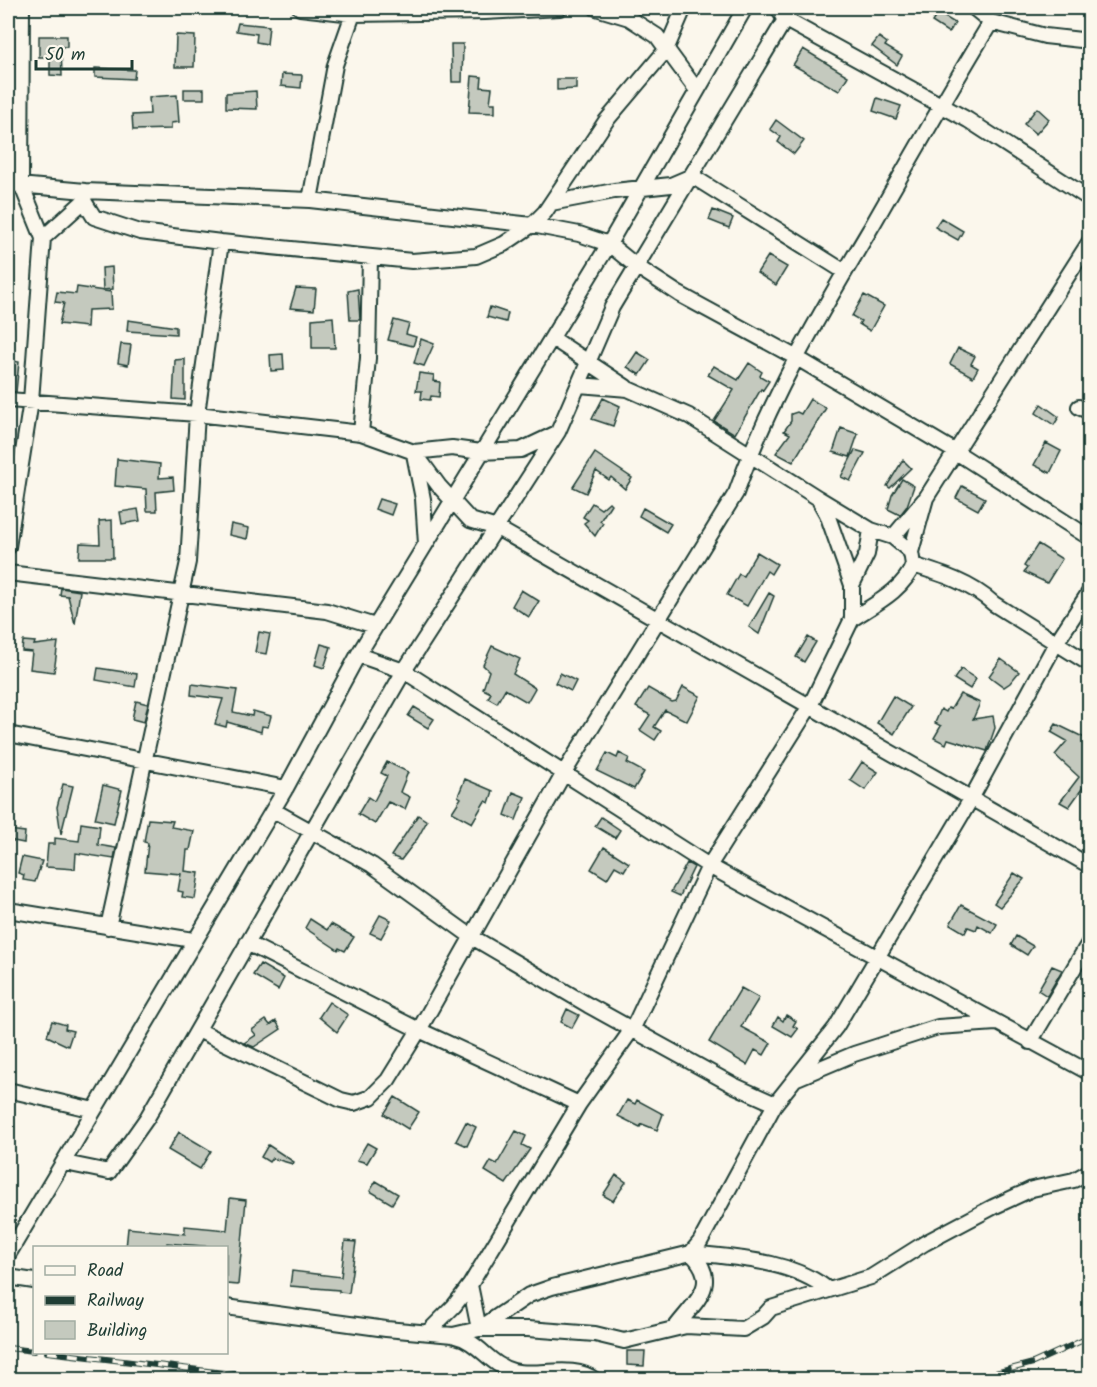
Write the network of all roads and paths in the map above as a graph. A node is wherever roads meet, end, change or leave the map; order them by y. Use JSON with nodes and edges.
{"nodes":[{"id":1,"x":22,"y":8,"type":"edge"},
{"id":2,"x":300,"y":8,"type":"edge"},
{"id":3,"x":560,"y":8,"type":"edge"},
{"id":4,"x":596,"y":8,"type":"edge"},
{"id":5,"x":684,"y":8,"type":"edge"},
{"id":6,"x":745,"y":8,"type":"edge"},
{"id":7,"x":974,"y":8,"type":"edge"},
{"id":8,"x":355,"y":11,"type":"edge"},
{"id":9,"x":785,"y":11,"type":"edge"},
{"id":10,"x":992,"y":22,"type":"junction"},
{"id":11,"x":1089,"y":40,"type":"edge"},
{"id":12,"x":666,"y":50,"type":"junction"},
{"id":13,"x":696,"y":89,"type":"junction"},
{"id":14,"x":940,"y":104,"type":"junction"},
{"id":15,"x":692,"y":176,"type":"junction"},
{"id":16,"x":14,"y":184,"type":"edge"},
{"id":17,"x":641,"y":188,"type":"junction"},
{"id":18,"x":85,"y":196,"type":"junction"},
{"id":19,"x":1089,"y":199,"type":"edge"},
{"id":20,"x":310,"y":200,"type":"junction"},
{"id":21,"x":551,"y":203,"type":"junction"},
{"id":22,"x":532,"y":225,"type":"junction"},
{"id":23,"x":43,"y":238,"type":"junction"},
{"id":24,"x":1089,"y":241,"type":"edge"},
{"id":25,"x":220,"y":242,"type":"junction"},
{"id":26,"x":609,"y":244,"type":"junction"},
{"id":27,"x":370,"y":257,"type":"junction"},
{"id":28,"x":636,"y":267,"type":"junction"},
{"id":29,"x":845,"y":272,"type":"junction"},
{"id":30,"x":552,"y":338,"type":"junction"},
{"id":31,"x":797,"y":357,"type":"junction"},
{"id":32,"x":589,"y":361,"type":"junction"},
{"id":33,"x":579,"y":385,"type":"junction"},
{"id":34,"x":628,"y":388,"type":"junction"},
{"id":35,"x":8,"y":400,"type":"edge"},
{"id":36,"x":30,"y":401,"type":"junction"},
{"id":37,"x":197,"y":414,"type":"junction"},
{"id":38,"x":558,"y":432,"type":"junction"},
{"id":39,"x":361,"y":433,"type":"junction"},
{"id":40,"x":414,"y":452,"type":"junction"},
{"id":41,"x":482,"y":452,"type":"junction"},
{"id":42,"x":956,"y":452,"type":"junction"},
{"id":43,"x":750,"y":453,"type":"junction"},
{"id":44,"x":818,"y":498,"type":"junction"},
{"id":45,"x":926,"y":498,"type":"junction"},
{"id":46,"x":453,"y":499,"type":"junction"},
{"id":47,"x":497,"y":528,"type":"junction"},
{"id":48,"x":871,"y":530,"type":"junction"},
{"id":49,"x":893,"y":537,"type":"junction"},
{"id":50,"x":1089,"y":538,"type":"edge"},
{"id":51,"x":426,"y":544,"type":"junction"},
{"id":52,"x":8,"y":547,"type":"edge"},
{"id":53,"x":912,"y":559,"type":"junction"},
{"id":54,"x":8,"y":573,"type":"edge"},
{"id":55,"x":852,"y":585,"type":"junction"},
{"id":56,"x":1089,"y":591,"type":"edge"},
{"id":57,"x":182,"y":593,"type":"junction"},
{"id":58,"x":852,"y":618,"type":"junction"},
{"id":59,"x":656,"y":620,"type":"junction"},
{"id":60,"x":375,"y":626,"type":"junction"},
{"id":61,"x":1056,"y":643,"type":"junction"},
{"id":62,"x":358,"y":654,"type":"junction"},
{"id":63,"x":1089,"y":664,"type":"edge"},
{"id":64,"x":404,"y":671,"type":"junction"},
{"id":65,"x":810,"y":706,"type":"junction"},
{"id":66,"x":8,"y":734,"type":"edge"},
{"id":67,"x":144,"y":759,"type":"junction"},
{"id":68,"x":564,"y":773,"type":"junction"},
{"id":69,"x":286,"y":788,"type":"junction"},
{"id":70,"x":971,"y":799,"type":"junction"},
{"id":71,"x":273,"y":810,"type":"junction"},
{"id":72,"x":310,"y":832,"type":"junction"},
{"id":73,"x":709,"y":866,"type":"junction"},
{"id":74,"x":1089,"y":866,"type":"edge"},
{"id":75,"x":8,"y":910,"type":"edge"},
{"id":76,"x":108,"y":927,"type":"junction"},
{"id":77,"x":472,"y":936,"type":"junction"},
{"id":78,"x":193,"y":940,"type":"junction"},
{"id":79,"x":1089,"y":941,"type":"edge"},
{"id":80,"x":247,"y":943,"type":"junction"},
{"id":81,"x":877,"y":959,"type":"junction"},
{"id":82,"x":997,"y":1023,"type":"junction"},
{"id":83,"x":633,"y":1028,"type":"junction"},
{"id":84,"x":198,"y":1030,"type":"junction"},
{"id":85,"x":419,"y":1030,"type":"junction"},
{"id":86,"x":1030,"y":1042,"type":"junction"},
{"id":87,"x":1089,"y":1074,"type":"edge"},
{"id":88,"x":797,"y":1078,"type":"junction"},
{"id":89,"x":8,"y":1090,"type":"edge"},
{"id":90,"x":579,"y":1104,"type":"junction"},
{"id":91,"x":775,"y":1104,"type":"junction"},
{"id":92,"x":94,"y":1110,"type":"junction"},
{"id":93,"x":65,"y":1163,"type":"junction"},
{"id":94,"x":1089,"y":1172,"type":"edge"},
{"id":95,"x":12,"y":1235,"type":"edge"},
{"id":96,"x":691,"y":1253,"type":"junction"},
{"id":97,"x":8,"y":1255,"type":"edge"},
{"id":98,"x":8,"y":1277,"type":"edge"},
{"id":99,"x":33,"y":1281,"type":"edge"},
{"id":100,"x":470,"y":1285,"type":"junction"},
{"id":101,"x":829,"y":1290,"type":"junction"},
{"id":102,"x":228,"y":1307,"type":"edge"},
{"id":103,"x":675,"y":1328,"type":"junction"},
{"id":104,"x":479,"y":1329,"type":"junction"},
{"id":105,"x":428,"y":1332,"type":"junction"},
{"id":106,"x":453,"y":1335,"type":"junction"},
{"id":107,"x":595,"y":1380,"type":"edge"}],
"edges":[{"from":1,"to":16,"type":"street"},
{"from":2,"to":8,"type":"street"},
{"from":3,"to":8,"type":"street"},
{"from":4,"to":12,"type":"street"},
{"from":5,"to":12,"type":"street"},
{"from":6,"to":13,"type":"street"},
{"from":7,"to":10,"type":"street"},
{"from":8,"to":20,"type":"street"},
{"from":9,"to":14,"type":"street"},
{"from":9,"to":15,"type":"street"},
{"from":10,"to":11,"type":"street"},
{"from":10,"to":14,"type":"street"},
{"from":12,"to":13,"type":"street"},
{"from":12,"to":21,"type":"street"},
{"from":13,"to":17,"type":"street"},
{"from":14,"to":19,"type":"street"},
{"from":14,"to":29,"type":"street"},
{"from":15,"to":17,"type":"street"},
{"from":15,"to":28,"type":"street"},
{"from":15,"to":29,"type":"street"},
{"from":16,"to":18,"type":"street"},
{"from":16,"to":23,"type":"street"},
{"from":17,"to":21,"type":"street"},
{"from":17,"to":26,"type":"street"},
{"from":18,"to":20,"type":"street"},
{"from":18,"to":23,"type":"street"},
{"from":18,"to":25,"type":"street"},
{"from":20,"to":22,"type":"street"},
{"from":21,"to":22,"type":"street"},
{"from":22,"to":26,"type":"street"},
{"from":22,"to":27,"type":"street"},
{"from":23,"to":36,"type":"street"},
{"from":24,"to":42,"type":"street"},
{"from":25,"to":27,"type":"street"},
{"from":25,"to":37,"type":"street"},
{"from":26,"to":28,"type":"street"},
{"from":26,"to":30,"type":"street"},
{"from":27,"to":39,"type":"street"},
{"from":28,"to":31,"type":"street"},
{"from":28,"to":32,"type":"street"},
{"from":29,"to":31,"type":"street"},
{"from":30,"to":32,"type":"street"},
{"from":30,"to":41,"type":"street"},
{"from":31,"to":42,"type":"street"},
{"from":31,"to":43,"type":"street"},
{"from":32,"to":33,"type":"street"},
{"from":32,"to":34,"type":"street"},
{"from":33,"to":34,"type":"street"},
{"from":33,"to":38,"type":"street"},
{"from":34,"to":43,"type":"street"},
{"from":35,"to":36,"type":"street"},
{"from":36,"to":37,"type":"street"},
{"from":36,"to":52,"type":"street"},
{"from":37,"to":39,"type":"street"},
{"from":37,"to":57,"type":"street"},
{"from":38,"to":41,"type":"street"},
{"from":38,"to":47,"type":"street"},
{"from":39,"to":40,"type":"street"},
{"from":40,"to":41,"type":"street"},
{"from":40,"to":46,"type":"street"},
{"from":40,"to":51,"type":"street"},
{"from":41,"to":46,"type":"street"},
{"from":42,"to":45,"type":"street"},
{"from":42,"to":50,"type":"street"},
{"from":43,"to":44,"type":"street"},
{"from":43,"to":59,"type":"street"},
{"from":44,"to":48,"type":"street"},
{"from":44,"to":55,"type":"street"},
{"from":45,"to":49,"type":"street"},
{"from":45,"to":53,"type":"street"},
{"from":46,"to":47,"type":"street"},
{"from":46,"to":51,"type":"street"},
{"from":47,"to":59,"type":"street"},
{"from":47,"to":64,"type":"street"},
{"from":48,"to":49,"type":"street"},
{"from":48,"to":55,"type":"street"},
{"from":49,"to":53,"type":"street"},
{"from":51,"to":60,"type":"street"},
{"from":53,"to":58,"type":"street"},
{"from":53,"to":61,"type":"street"},
{"from":54,"to":57,"type":"street"},
{"from":55,"to":58,"type":"street"},
{"from":56,"to":61,"type":"street"},
{"from":57,"to":60,"type":"street"},
{"from":57,"to":67,"type":"street"},
{"from":58,"to":65,"type":"street"},
{"from":59,"to":65,"type":"street"},
{"from":59,"to":68,"type":"street"},
{"from":60,"to":62,"type":"street"},
{"from":61,"to":63,"type":"street"},
{"from":61,"to":70,"type":"street"},
{"from":62,"to":64,"type":"street"},
{"from":62,"to":69,"type":"street"},
{"from":64,"to":68,"type":"street"},
{"from":64,"to":72,"type":"street"},
{"from":65,"to":70,"type":"street"},
{"from":65,"to":73,"type":"street"},
{"from":66,"to":67,"type":"street"},
{"from":67,"to":69,"type":"street"},
{"from":67,"to":76,"type":"street"},
{"from":68,"to":73,"type":"street"},
{"from":68,"to":77,"type":"street"},
{"from":69,"to":71,"type":"street"},
{"from":70,"to":74,"type":"street"},
{"from":70,"to":81,"type":"street"},
{"from":71,"to":72,"type":"street"},
{"from":71,"to":78,"type":"street"},
{"from":72,"to":77,"type":"street"},
{"from":72,"to":80,"type":"street"},
{"from":73,"to":81,"type":"street"},
{"from":73,"to":83,"type":"street"},
{"from":75,"to":76,"type":"street"},
{"from":76,"to":78,"type":"street"},
{"from":77,"to":83,"type":"street"},
{"from":77,"to":85,"type":"street"},
{"from":78,"to":92,"type":"street"},
{"from":79,"to":86,"type":"street"},
{"from":80,"to":84,"type":"street"},
{"from":80,"to":85,"type":"street"},
{"from":81,"to":82,"type":"street"},
{"from":81,"to":88,"type":"street"},
{"from":82,"to":86,"type":"street"},
{"from":82,"to":88,"type":"street"},
{"from":83,"to":90,"type":"street"},
{"from":83,"to":91,"type":"street"},
{"from":84,"to":85,"type":"street"},
{"from":84,"to":93,"type":"street"},
{"from":85,"to":90,"type":"street"},
{"from":86,"to":87,"type":"street"},
{"from":88,"to":91,"type":"street"},
{"from":89,"to":92,"type":"street"},
{"from":90,"to":100,"type":"street"},
{"from":91,"to":96,"type":"street"},
{"from":92,"to":93,"type":"street"},
{"from":93,"to":95,"type":"street"},
{"from":94,"to":101,"type":"street"},
{"from":95,"to":97,"type":"street"},
{"from":96,"to":101,"type":"street"},
{"from":96,"to":103,"type":"street"},
{"from":96,"to":104,"type":"street"},
{"from":98,"to":99,"type":"street"},
{"from":100,"to":104,"type":"street"},
{"from":100,"to":105,"type":"street"},
{"from":101,"to":103,"type":"street"},
{"from":102,"to":105,"type":"street"},
{"from":103,"to":104,"type":"street"},
{"from":104,"to":106,"type":"street"},
{"from":105,"to":106,"type":"street"},
{"from":106,"to":107,"type":"street"}]}
